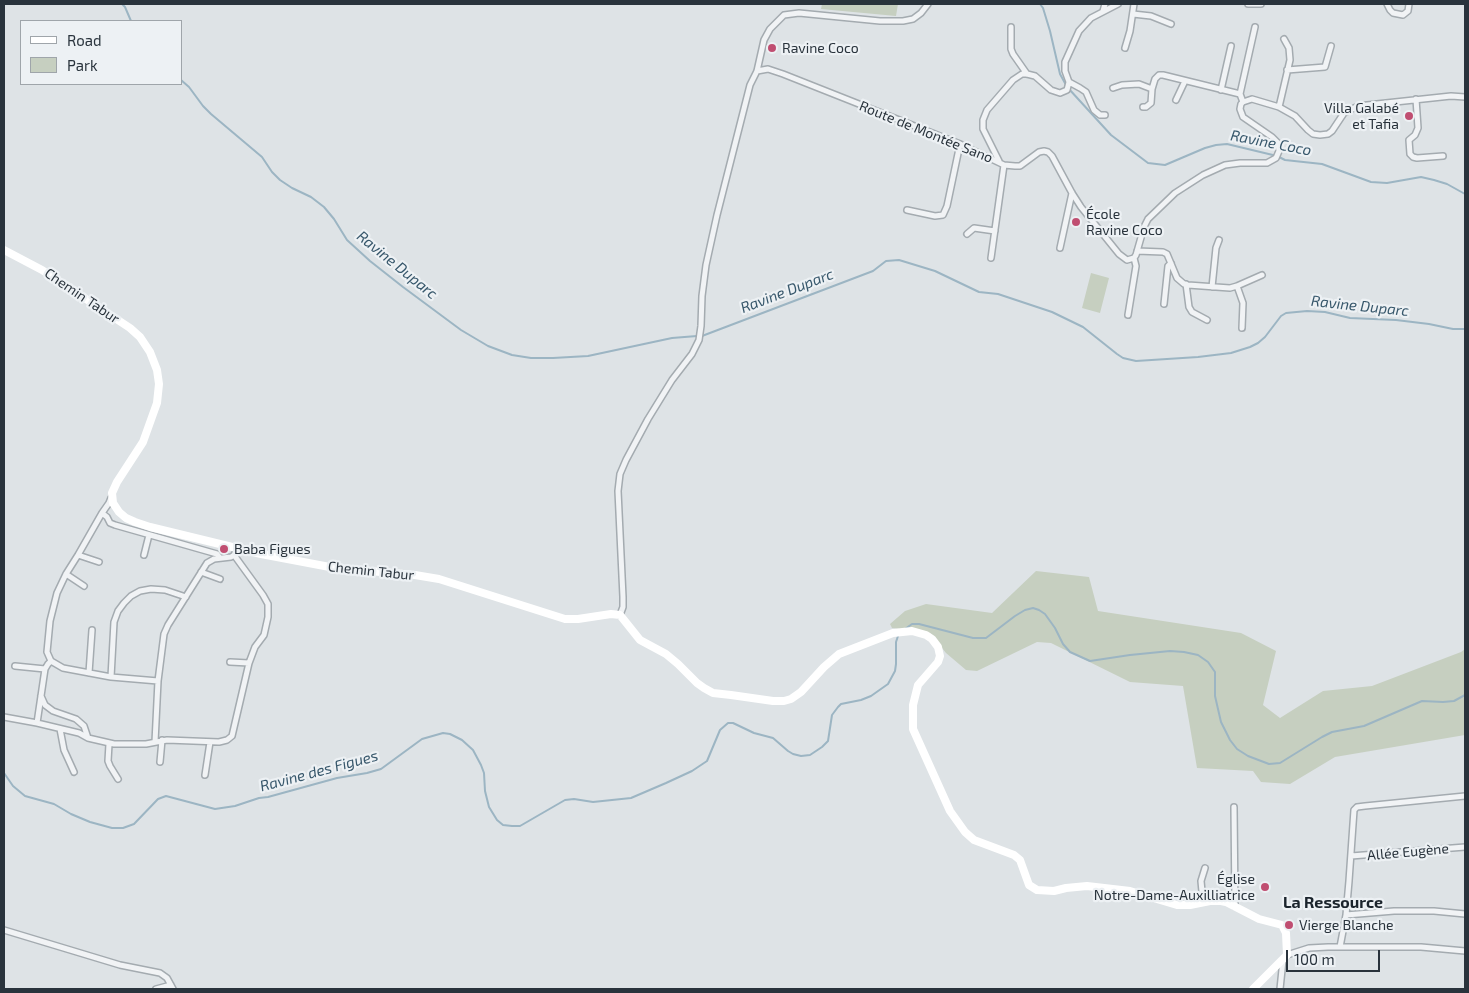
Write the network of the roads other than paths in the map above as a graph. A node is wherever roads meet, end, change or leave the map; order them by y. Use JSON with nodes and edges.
{"nodes":[{"id":1,"x":928,"y":4,"type":"edge"},
{"id":2,"x":1105,"y":4,"type":"edge"},
{"id":3,"x":1118,"y":4,"type":"edge"},
{"id":4,"x":1134,"y":4,"type":"edge"},
{"id":5,"x":1248,"y":4,"type":"edge"},
{"id":6,"x":1261,"y":4,"type":"edge"},
{"id":7,"x":1387,"y":4,"type":"edge"},
{"id":8,"x":1409,"y":4,"type":"edge"},
{"id":9,"x":1103,"y":11,"type":"junction"},
{"id":10,"x":1133,"y":14,"type":"junction"},
{"id":11,"x":1171,"y":24,"type":"dead end"},
{"id":12,"x":1011,"y":27,"type":"dead end"},
{"id":13,"x":1255,"y":27,"type":"dead end"},
{"id":14,"x":1284,"y":39,"type":"dead end"},
{"id":15,"x":1231,"y":46,"type":"dead end"},
{"id":16,"x":1331,"y":46,"type":"dead end"},
{"id":17,"x":1125,"y":48,"type":"dead end"},
{"id":18,"x":1288,"y":70,"type":"junction"},
{"id":19,"x":757,"y":71,"type":"junction"},
{"id":20,"x":1027,"y":74,"type":"junction"},
{"id":21,"x":1185,"y":81,"type":"junction"},
{"id":22,"x":1069,"y":82,"type":"junction"},
{"id":23,"x":1113,"y":88,"type":"dead end"},
{"id":24,"x":1152,"y":89,"type":"junction"},
{"id":25,"x":1221,"y":90,"type":"junction"},
{"id":26,"x":1240,"y":94,"type":"junction"},
{"id":27,"x":1465,"y":97,"type":"edge"},
{"id":28,"x":1416,"y":99,"type":"junction"},
{"id":29,"x":1176,"y":100,"type":"dead end"},
{"id":30,"x":1243,"y":102,"type":"junction"},
{"id":31,"x":1143,"y":107,"type":"dead end"},
{"id":32,"x":1280,"y":107,"type":"junction"},
{"id":33,"x":1105,"y":115,"type":"dead end"},
{"id":34,"x":960,"y":144,"type":"junction"},
{"id":35,"x":1443,"y":156,"type":"dead end"},
{"id":36,"x":1002,"y":164,"type":"junction"},
{"id":37,"x":1072,"y":193,"type":"junction"},
{"id":38,"x":908,"y":210,"type":"dead end"},
{"id":39,"x":995,"y":231,"type":"junction"},
{"id":40,"x":967,"y":234,"type":"dead end"},
{"id":41,"x":1219,"y":240,"type":"dead end"},
{"id":42,"x":1060,"y":248,"type":"dead end"},
{"id":43,"x":4,"y":250,"type":"edge"},
{"id":44,"x":1137,"y":251,"type":"junction"},
{"id":45,"x":992,"y":258,"type":"dead end"},
{"id":46,"x":1134,"y":258,"type":"junction"},
{"id":47,"x":1171,"y":263,"type":"junction"},
{"id":48,"x":1262,"y":275,"type":"dead end"},
{"id":49,"x":1186,"y":284,"type":"junction"},
{"id":50,"x":1237,"y":286,"type":"junction"},
{"id":51,"x":1212,"y":287,"type":"junction"},
{"id":52,"x":1164,"y":304,"type":"dead end"},
{"id":53,"x":1128,"y":316,"type":"dead end"},
{"id":54,"x":1207,"y":320,"type":"dead end"},
{"id":55,"x":1242,"y":328,"type":"dead end"},
{"id":56,"x":112,"y":493,"type":"junction"},
{"id":57,"x":116,"y":508,"type":"junction"},
{"id":58,"x":102,"y":513,"type":"junction"},
{"id":59,"x":107,"y":516,"type":"junction"},
{"id":60,"x":149,"y":535,"type":"junction"},
{"id":61,"x":235,"y":551,"type":"junction"},
{"id":62,"x":78,"y":555,"type":"junction"},
{"id":63,"x":144,"y":555,"type":"dead end"},
{"id":64,"x":220,"y":558,"type":"junction"},
{"id":65,"x":99,"y":562,"type":"dead end"},
{"id":66,"x":201,"y":572,"type":"junction"},
{"id":67,"x":66,"y":574,"type":"junction"},
{"id":68,"x":220,"y":579,"type":"dead end"},
{"id":69,"x":84,"y":586,"type":"dead end"},
{"id":70,"x":186,"y":597,"type":"junction"},
{"id":71,"x":620,"y":615,"type":"junction"},
{"id":72,"x":92,"y":630,"type":"dead end"},
{"id":73,"x":51,"y":661,"type":"junction"},
{"id":74,"x":230,"y":662,"type":"dead end"},
{"id":75,"x":249,"y":663,"type":"junction"},
{"id":76,"x":15,"y":666,"type":"dead end"},
{"id":77,"x":45,"y":669,"type":"junction"},
{"id":78,"x":89,"y":673,"type":"junction"},
{"id":79,"x":111,"y":677,"type":"junction"},
{"id":80,"x":158,"y":681,"type":"junction"},
{"id":81,"x":41,"y":696,"type":"junction"},
{"id":82,"x":4,"y":717,"type":"edge"},
{"id":83,"x":37,"y":723,"type":"junction"},
{"id":84,"x":60,"y":729,"type":"junction"},
{"id":85,"x":88,"y":738,"type":"junction"},
{"id":86,"x":162,"y":740,"type":"junction"},
{"id":87,"x":155,"y":742,"type":"junction"},
{"id":88,"x":210,"y":742,"type":"junction"},
{"id":89,"x":109,"y":744,"type":"junction"},
{"id":90,"x":160,"y":762,"type":"dead end"},
{"id":91,"x":74,"y":772,"type":"dead end"},
{"id":92,"x":204,"y":775,"type":"dead end"},
{"id":93,"x":118,"y":779,"type":"dead end"},
{"id":94,"x":1465,"y":796,"type":"edge"},
{"id":95,"x":1234,"y":807,"type":"dead end"},
{"id":96,"x":1465,"y":847,"type":"edge"},
{"id":97,"x":1351,"y":856,"type":"junction"},
{"id":98,"x":1206,"y":868,"type":"dead end"},
{"id":99,"x":1203,"y":902,"type":"junction"},
{"id":100,"x":1235,"y":906,"type":"junction"},
{"id":101,"x":1465,"y":914,"type":"edge"},
{"id":102,"x":1346,"y":915,"type":"junction"},
{"id":103,"x":4,"y":930,"type":"edge"},
{"id":104,"x":1340,"y":947,"type":"junction"},
{"id":105,"x":1465,"y":951,"type":"edge"},
{"id":106,"x":1285,"y":958,"type":"junction"},
{"id":107,"x":172,"y":987,"type":"edge"},
{"id":108,"x":156,"y":989,"type":"edge"},
{"id":109,"x":1253,"y":989,"type":"edge"},
{"id":110,"x":1280,"y":989,"type":"edge"}],
"edges":[{"from":1,"to":19,"type":"street"},
{"from":2,"to":9,"type":"street"},
{"from":3,"to":9,"type":"street"},
{"from":4,"to":10,"type":"street"},
{"from":5,"to":6,"type":"street"},
{"from":7,"to":8,"type":"street"},
{"from":9,"to":22,"type":"street"},
{"from":10,"to":11,"type":"street"},
{"from":10,"to":17,"type":"street"},
{"from":12,"to":20,"type":"street"},
{"from":13,"to":26,"type":"street"},
{"from":14,"to":18,"type":"street"},
{"from":15,"to":25,"type":"street"},
{"from":16,"to":18,"type":"street"},
{"from":18,"to":32,"type":"street"},
{"from":19,"to":34,"type":"street","name":"Route de Montée Sano"},
{"from":19,"to":71,"type":"street"},
{"from":20,"to":22,"type":"street"},
{"from":20,"to":36,"type":"street"},
{"from":21,"to":24,"type":"street"},
{"from":21,"to":25,"type":"street"},
{"from":21,"to":29,"type":"street"},
{"from":22,"to":33,"type":"street"},
{"from":23,"to":24,"type":"street"},
{"from":24,"to":31,"type":"street"},
{"from":25,"to":26,"type":"street"},
{"from":26,"to":30,"type":"street"},
{"from":27,"to":28,"type":"street"},
{"from":28,"to":32,"type":"street"},
{"from":28,"to":35,"type":"street"},
{"from":30,"to":32,"type":"street"},
{"from":30,"to":44,"type":"street"},
{"from":34,"to":36,"type":"street","name":"Route de Montée Sano"},
{"from":34,"to":38,"type":"street"},
{"from":36,"to":37,"type":"street","name":"Route de Montée Sano"},
{"from":36,"to":39,"type":"street"},
{"from":37,"to":42,"type":"street"},
{"from":37,"to":46,"type":"street","name":"Route de Montée Sano"},
{"from":39,"to":40,"type":"street"},
{"from":39,"to":45,"type":"street"},
{"from":41,"to":51,"type":"street"},
{"from":43,"to":56,"type":"street","name":"Chemin Tabur"},
{"from":44,"to":46,"type":"street"},
{"from":44,"to":47,"type":"street"},
{"from":46,"to":53,"type":"street"},
{"from":47,"to":49,"type":"street"},
{"from":47,"to":52,"type":"street"},
{"from":48,"to":50,"type":"street"},
{"from":49,"to":51,"type":"street"},
{"from":49,"to":54,"type":"street"},
{"from":50,"to":51,"type":"street"},
{"from":50,"to":55,"type":"street"},
{"from":56,"to":57,"type":"street"},
{"from":56,"to":58,"type":"street"},
{"from":57,"to":59,"type":"street"},
{"from":57,"to":61,"type":"street","name":"Chemin Tabur"},
{"from":58,"to":59,"type":"street"},
{"from":58,"to":62,"type":"street"},
{"from":59,"to":60,"type":"street"},
{"from":60,"to":63,"type":"street"},
{"from":60,"to":64,"type":"street"},
{"from":61,"to":64,"type":"street"},
{"from":61,"to":71,"type":"street","name":"Chemin Tabur"},
{"from":61,"to":75,"type":"street"},
{"from":62,"to":65,"type":"street"},
{"from":62,"to":67,"type":"street"},
{"from":64,"to":66,"type":"street"},
{"from":66,"to":68,"type":"street"},
{"from":66,"to":70,"type":"street"},
{"from":67,"to":69,"type":"street"},
{"from":67,"to":73,"type":"street"},
{"from":70,"to":79,"type":"street"},
{"from":70,"to":80,"type":"street"},
{"from":71,"to":99,"type":"street"},
{"from":72,"to":78,"type":"street"},
{"from":73,"to":77,"type":"street"},
{"from":73,"to":78,"type":"street"},
{"from":74,"to":75,"type":"street"},
{"from":75,"to":88,"type":"street"},
{"from":76,"to":77,"type":"street"},
{"from":77,"to":81,"type":"street"},
{"from":78,"to":79,"type":"street"},
{"from":79,"to":80,"type":"street"},
{"from":80,"to":87,"type":"street"},
{"from":81,"to":83,"type":"street"},
{"from":81,"to":85,"type":"street"},
{"from":82,"to":83,"type":"street"},
{"from":83,"to":84,"type":"street"},
{"from":84,"to":85,"type":"street"},
{"from":84,"to":91,"type":"street"},
{"from":85,"to":89,"type":"street"},
{"from":86,"to":87,"type":"street"},
{"from":86,"to":88,"type":"street"},
{"from":86,"to":90,"type":"street"},
{"from":87,"to":89,"type":"street"},
{"from":88,"to":92,"type":"street"},
{"from":89,"to":93,"type":"street"},
{"from":94,"to":97,"type":"street"},
{"from":95,"to":100,"type":"street"},
{"from":96,"to":97,"type":"street","name":"Allée Eugène"},
{"from":97,"to":102,"type":"street"},
{"from":98,"to":99,"type":"street"},
{"from":99,"to":100,"type":"street"},
{"from":100,"to":106,"type":"street"},
{"from":101,"to":102,"type":"street"},
{"from":102,"to":104,"type":"street"},
{"from":103,"to":107,"type":"street"},
{"from":104,"to":105,"type":"street"},
{"from":104,"to":106,"type":"street"},
{"from":106,"to":109,"type":"street"},
{"from":106,"to":110,"type":"street"},
{"from":107,"to":108,"type":"street"}]}
